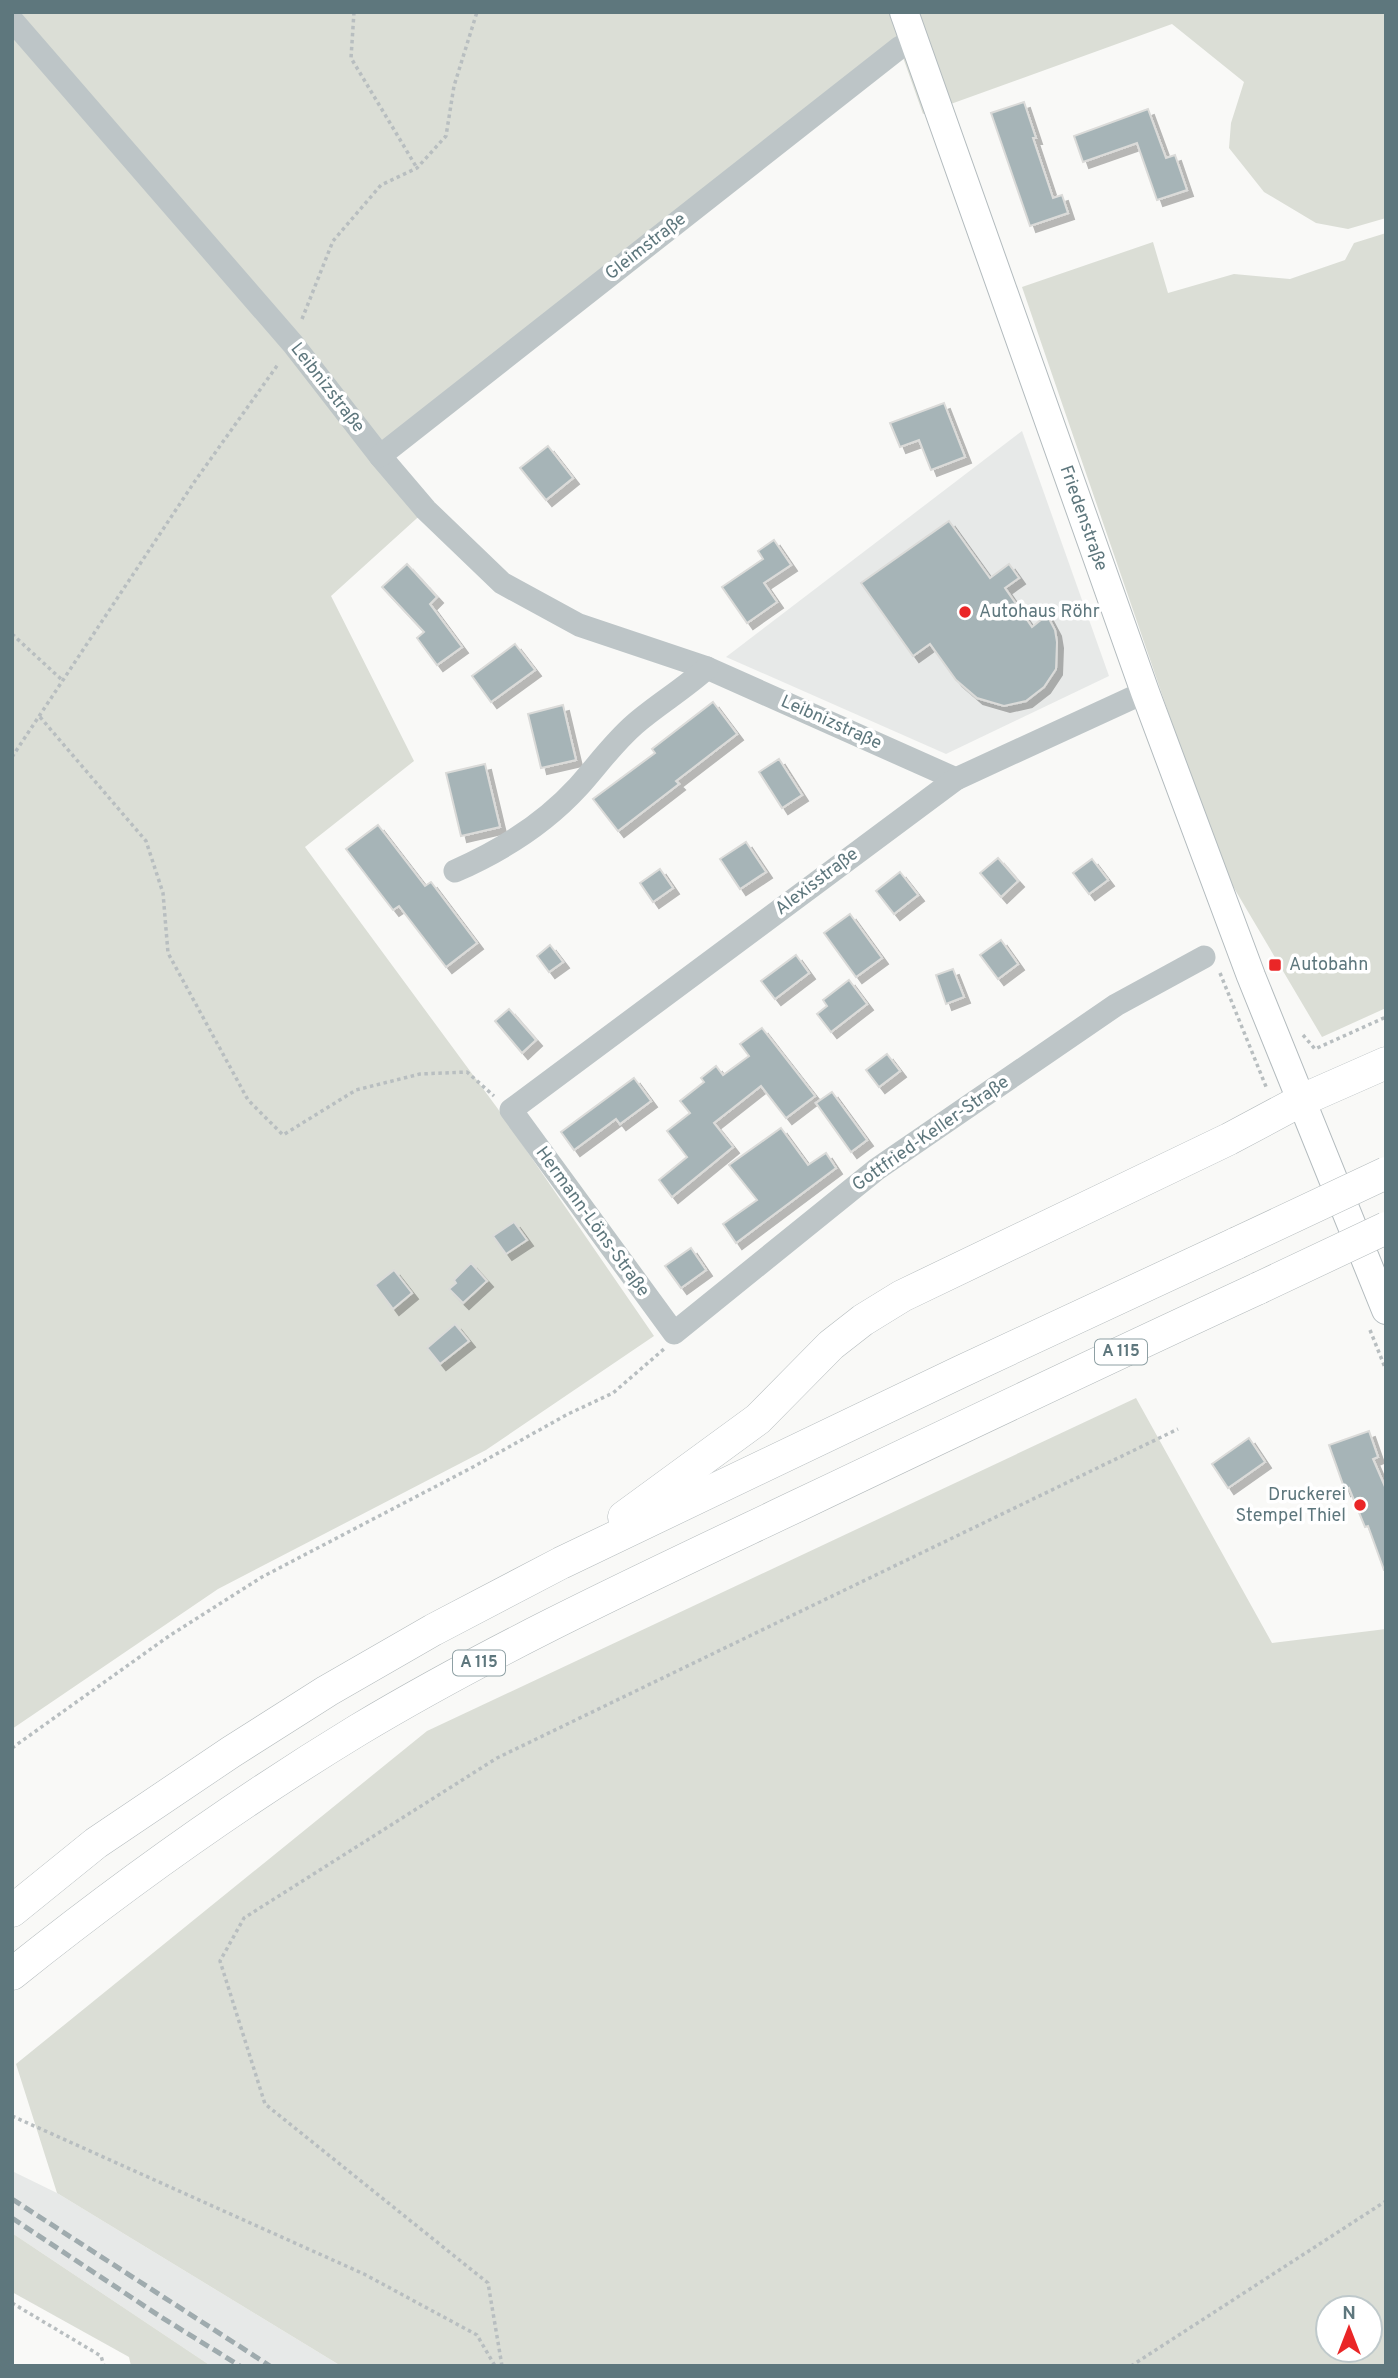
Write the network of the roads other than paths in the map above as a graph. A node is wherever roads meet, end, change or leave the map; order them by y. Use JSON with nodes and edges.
{"nodes":[{"id":1,"x":904,"y":12,"type":"edge"},
{"id":2,"x":12,"y":20,"type":"edge"},
{"id":3,"x":914,"y":40,"type":"junction"},
{"id":4,"x":380,"y":456,"type":"junction"},
{"id":5,"x":707,"y":668,"type":"junction"},
{"id":6,"x":1145,"y":692,"type":"junction"},
{"id":7,"x":956,"y":779,"type":"junction"},
{"id":8,"x":455,"y":871,"type":"dead end"},
{"id":9,"x":1204,"y":957,"type":"dead end"},
{"id":10,"x":1386,"y":1063,"type":"edge"},
{"id":11,"x":1302,"y":1100,"type":"junction"},
{"id":12,"x":511,"y":1110,"type":"joint"},
{"id":13,"x":1386,"y":1174,"type":"edge"},
{"id":14,"x":1386,"y":1228,"type":"edge"},
{"id":15,"x":1386,"y":1310,"type":"edge"},
{"id":16,"x":674,"y":1333,"type":"joint"},
{"id":17,"x":561,"y":1563,"type":"junction"},
{"id":18,"x":12,"y":1911,"type":"edge"},
{"id":19,"x":12,"y":1974,"type":"edge"}],
"edges":[{"from":1,"to":3,"type":"main road","name":"Friedenstraße"},
{"from":2,"to":4,"type":"street","name":"Leibnizstraße"},
{"from":3,"to":4,"type":"street","name":"Gleimstraße"},
{"from":3,"to":6,"type":"main road","name":"Friedenstraße"},
{"from":4,"to":5,"type":"street","name":"Leibnizstraße"},
{"from":5,"to":7,"type":"street","name":"Leibnizstraße"},
{"from":5,"to":8,"type":"street"},
{"from":6,"to":7,"type":"street","name":"Alexisstraße"},
{"from":6,"to":11,"type":"main road","name":"Friedenstraße"},
{"from":7,"to":12,"type":"street","name":"Alexisstraße"},
{"from":9,"to":16,"type":"street","name":"Gottfried-Keller-Straße"},
{"from":10,"to":11,"type":"highway"},
{"from":11,"to":15,"type":"main road","name":"Friedenstraße"},
{"from":11,"to":17,"type":"highway"},
{"from":12,"to":16,"type":"street","name":"Hermann-Löns-Straße"},
{"from":13,"to":17,"type":"highway","bridge":true},
{"from":14,"to":19,"type":"highway","number":"A 115","bridge":true},
{"from":17,"to":18,"type":"highway"}]}
